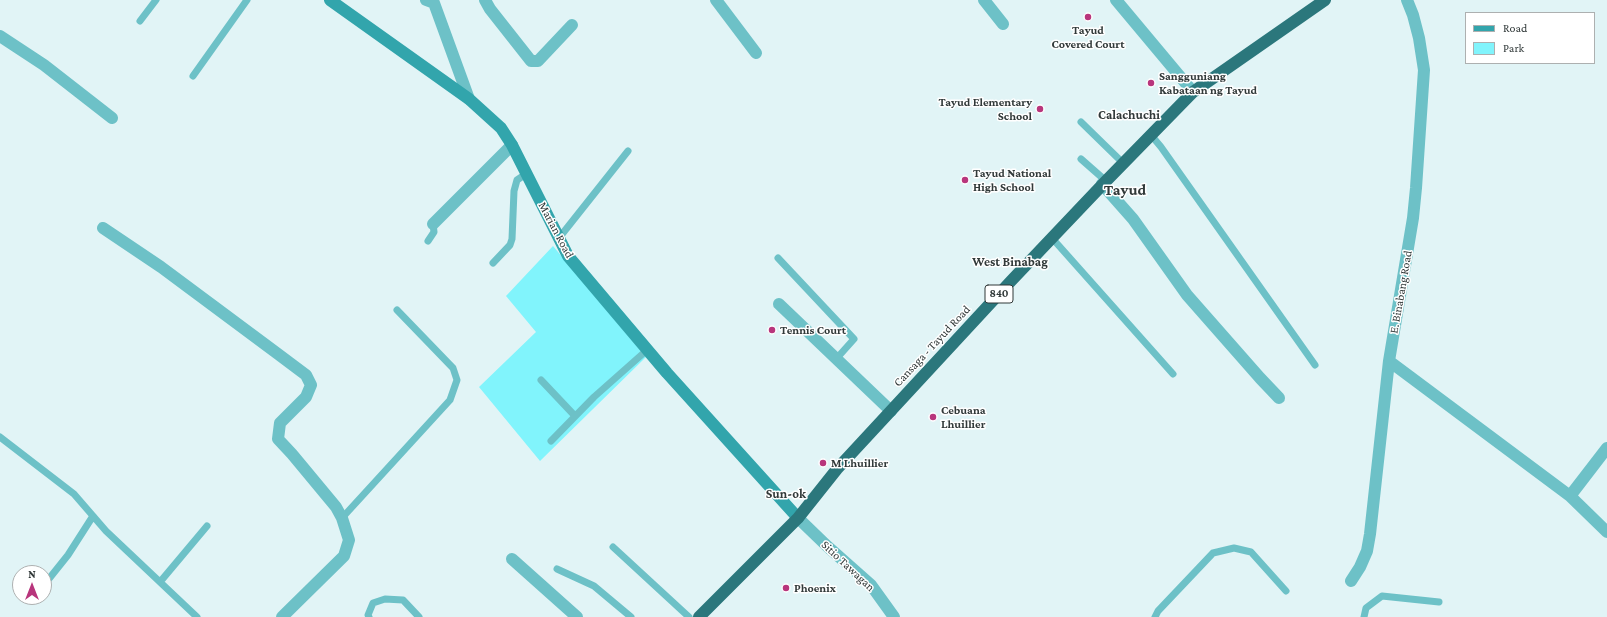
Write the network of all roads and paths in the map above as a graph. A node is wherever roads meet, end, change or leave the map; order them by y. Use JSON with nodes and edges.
{"nodes":[{"id":1,"x":156,"y":0,"type":"edge"},
{"id":2,"x":247,"y":0,"type":"edge"},
{"id":3,"x":330,"y":0,"type":"edge"},
{"id":4,"x":485,"y":0,"type":"edge"},
{"id":5,"x":716,"y":0,"type":"edge"},
{"id":6,"x":984,"y":0,"type":"edge"},
{"id":7,"x":1116,"y":0,"type":"edge"},
{"id":8,"x":1407,"y":0,"type":"edge"},
{"id":9,"x":432,"y":1,"type":"edge"},
{"id":10,"x":1321,"y":1,"type":"edge"},
{"id":11,"x":140,"y":21,"type":"dead end"},
{"id":12,"x":1003,"y":24,"type":"dead end"},
{"id":13,"x":572,"y":25,"type":"dead end"},
{"id":14,"x":0,"y":36,"type":"edge"},
{"id":15,"x":756,"y":53,"type":"dead end"},
{"id":16,"x":193,"y":76,"type":"dead end"},
{"id":17,"x":1193,"y":92,"type":"junction"},
{"id":18,"x":469,"y":99,"type":"junction"},
{"id":19,"x":112,"y":118,"type":"dead end"},
{"id":20,"x":1081,"y":122,"type":"dead end"},
{"id":21,"x":1151,"y":135,"type":"junction"},
{"id":22,"x":512,"y":145,"type":"junction"},
{"id":23,"x":628,"y":151,"type":"dead end"},
{"id":24,"x":1082,"y":159,"type":"dead end"},
{"id":25,"x":1123,"y":163,"type":"junction"},
{"id":26,"x":526,"y":174,"type":"junction"},
{"id":27,"x":1104,"y":182,"type":"junction"},
{"id":28,"x":433,"y":224,"type":"joint"},
{"id":29,"x":103,"y":228,"type":"dead end"},
{"id":30,"x":559,"y":238,"type":"junction"},
{"id":31,"x":1052,"y":238,"type":"junction"},
{"id":32,"x":428,"y":241,"type":"dead end"},
{"id":33,"x":778,"y":258,"type":"dead end"},
{"id":34,"x":493,"y":263,"type":"dead end"},
{"id":35,"x":779,"y":304,"type":"dead end"},
{"id":36,"x":397,"y":310,"type":"dead end"},
{"id":37,"x":647,"y":350,"type":"junction"},
{"id":38,"x":837,"y":358,"type":"junction"},
{"id":39,"x":1389,"y":361,"type":"junction"},
{"id":40,"x":1315,"y":365,"type":"dead end"},
{"id":41,"x":1173,"y":374,"type":"dead end"},
{"id":42,"x":541,"y":380,"type":"dead end"},
{"id":43,"x":1279,"y":398,"type":"dead end"},
{"id":44,"x":891,"y":411,"type":"junction"},
{"id":45,"x":575,"y":416,"type":"junction"},
{"id":46,"x":0,"y":437,"type":"edge"},
{"id":47,"x":551,"y":441,"type":"dead end"},
{"id":48,"x":1607,"y":448,"type":"edge"},
{"id":49,"x":1570,"y":496,"type":"junction"},
{"id":50,"x":93,"y":516,"type":"junction"},
{"id":51,"x":342,"y":518,"type":"junction"},
{"id":52,"x":798,"y":518,"type":"junction"},
{"id":53,"x":207,"y":526,"type":"dead end"},
{"id":54,"x":1607,"y":532,"type":"edge"},
{"id":55,"x":613,"y":547,"type":"dead end"},
{"id":56,"x":512,"y":559,"type":"dead end"},
{"id":57,"x":557,"y":569,"type":"dead end"},
{"id":58,"x":52,"y":575,"type":"edge"},
{"id":59,"x":1352,"y":581,"type":"dead end"},
{"id":60,"x":160,"y":582,"type":"junction"},
{"id":61,"x":1286,"y":591,"type":"dead end"},
{"id":62,"x":1439,"y":602,"type":"dead end"},
{"id":63,"x":196,"y":617,"type":"edge"},
{"id":64,"x":282,"y":617,"type":"edge"},
{"id":65,"x":369,"y":617,"type":"edge"},
{"id":66,"x":419,"y":617,"type":"edge"},
{"id":67,"x":577,"y":617,"type":"edge"},
{"id":68,"x":631,"y":617,"type":"edge"},
{"id":69,"x":690,"y":617,"type":"edge"},
{"id":70,"x":699,"y":617,"type":"edge"},
{"id":71,"x":894,"y":617,"type":"edge"},
{"id":72,"x":1155,"y":617,"type":"edge"},
{"id":73,"x":1364,"y":617,"type":"edge"}],
"edges":[{"from":1,"to":11,"type":"lane"},
{"from":2,"to":16,"type":"lane"},
{"from":3,"to":18,"type":"street","name":"Marian Road"},
{"from":4,"to":13,"type":"street"},
{"from":5,"to":15,"type":"street"},
{"from":6,"to":12,"type":"street"},
{"from":7,"to":17,"type":"street"},
{"from":8,"to":39,"type":"street","name":"E. Binabang Road"},
{"from":9,"to":18,"type":"street"},
{"from":10,"to":17,"type":"highway","name":"Cansaga - Tayud Road","number":"840"},
{"from":14,"to":19,"type":"street"},
{"from":17,"to":21,"type":"highway","name":"Cansaga - Tayud Road","number":"840"},
{"from":18,"to":22,"type":"street","name":"Marian Road"},
{"from":20,"to":25,"type":"lane"},
{"from":21,"to":25,"type":"highway","name":"Cansaga - Tayud Road","number":"840"},
{"from":21,"to":40,"type":"lane"},
{"from":22,"to":26,"type":"street","name":"Marian Road"},
{"from":22,"to":28,"type":"street"},
{"from":23,"to":30,"type":"lane"},
{"from":24,"to":27,"type":"lane"},
{"from":25,"to":27,"type":"highway","name":"Cansaga - Tayud Road","number":"840"},
{"from":26,"to":30,"type":"street","name":"Marian Road"},
{"from":26,"to":34,"type":"lane"},
{"from":27,"to":31,"type":"highway","name":"Cansaga - Tayud Road","number":"840"},
{"from":27,"to":43,"type":"street"},
{"from":28,"to":32,"type":"lane"},
{"from":29,"to":51,"type":"street"},
{"from":30,"to":37,"type":"street","name":"Marian Road"},
{"from":31,"to":41,"type":"lane"},
{"from":31,"to":44,"type":"highway","name":"Cansaga - Tayud Road","number":"840"},
{"from":33,"to":38,"type":"lane"},
{"from":35,"to":38,"type":"street"},
{"from":36,"to":51,"type":"lane"},
{"from":37,"to":45,"type":"lane"},
{"from":37,"to":52,"type":"street","name":"Marian Road"},
{"from":38,"to":44,"type":"street"},
{"from":39,"to":49,"type":"street"},
{"from":39,"to":59,"type":"street","name":"E. Binabang Road"},
{"from":42,"to":45,"type":"lane"},
{"from":44,"to":52,"type":"highway","name":"Cansaga - Tayud Road","number":"840"},
{"from":45,"to":47,"type":"lane"},
{"from":46,"to":50,"type":"lane"},
{"from":48,"to":49,"type":"street"},
{"from":49,"to":54,"type":"street"},
{"from":50,"to":58,"type":"lane"},
{"from":50,"to":60,"type":"lane"},
{"from":51,"to":64,"type":"street"},
{"from":52,"to":70,"type":"highway","name":"Cansaga - Tayud Road","number":"840"},
{"from":52,"to":71,"type":"street","name":"Sitio Tawagan"},
{"from":53,"to":60,"type":"lane"},
{"from":55,"to":69,"type":"lane"},
{"from":56,"to":67,"type":"street"},
{"from":57,"to":68,"type":"lane"},
{"from":60,"to":63,"type":"lane"},
{"from":61,"to":72,"type":"lane"},
{"from":62,"to":73,"type":"lane"},
{"from":65,"to":66,"type":"lane"}]}
